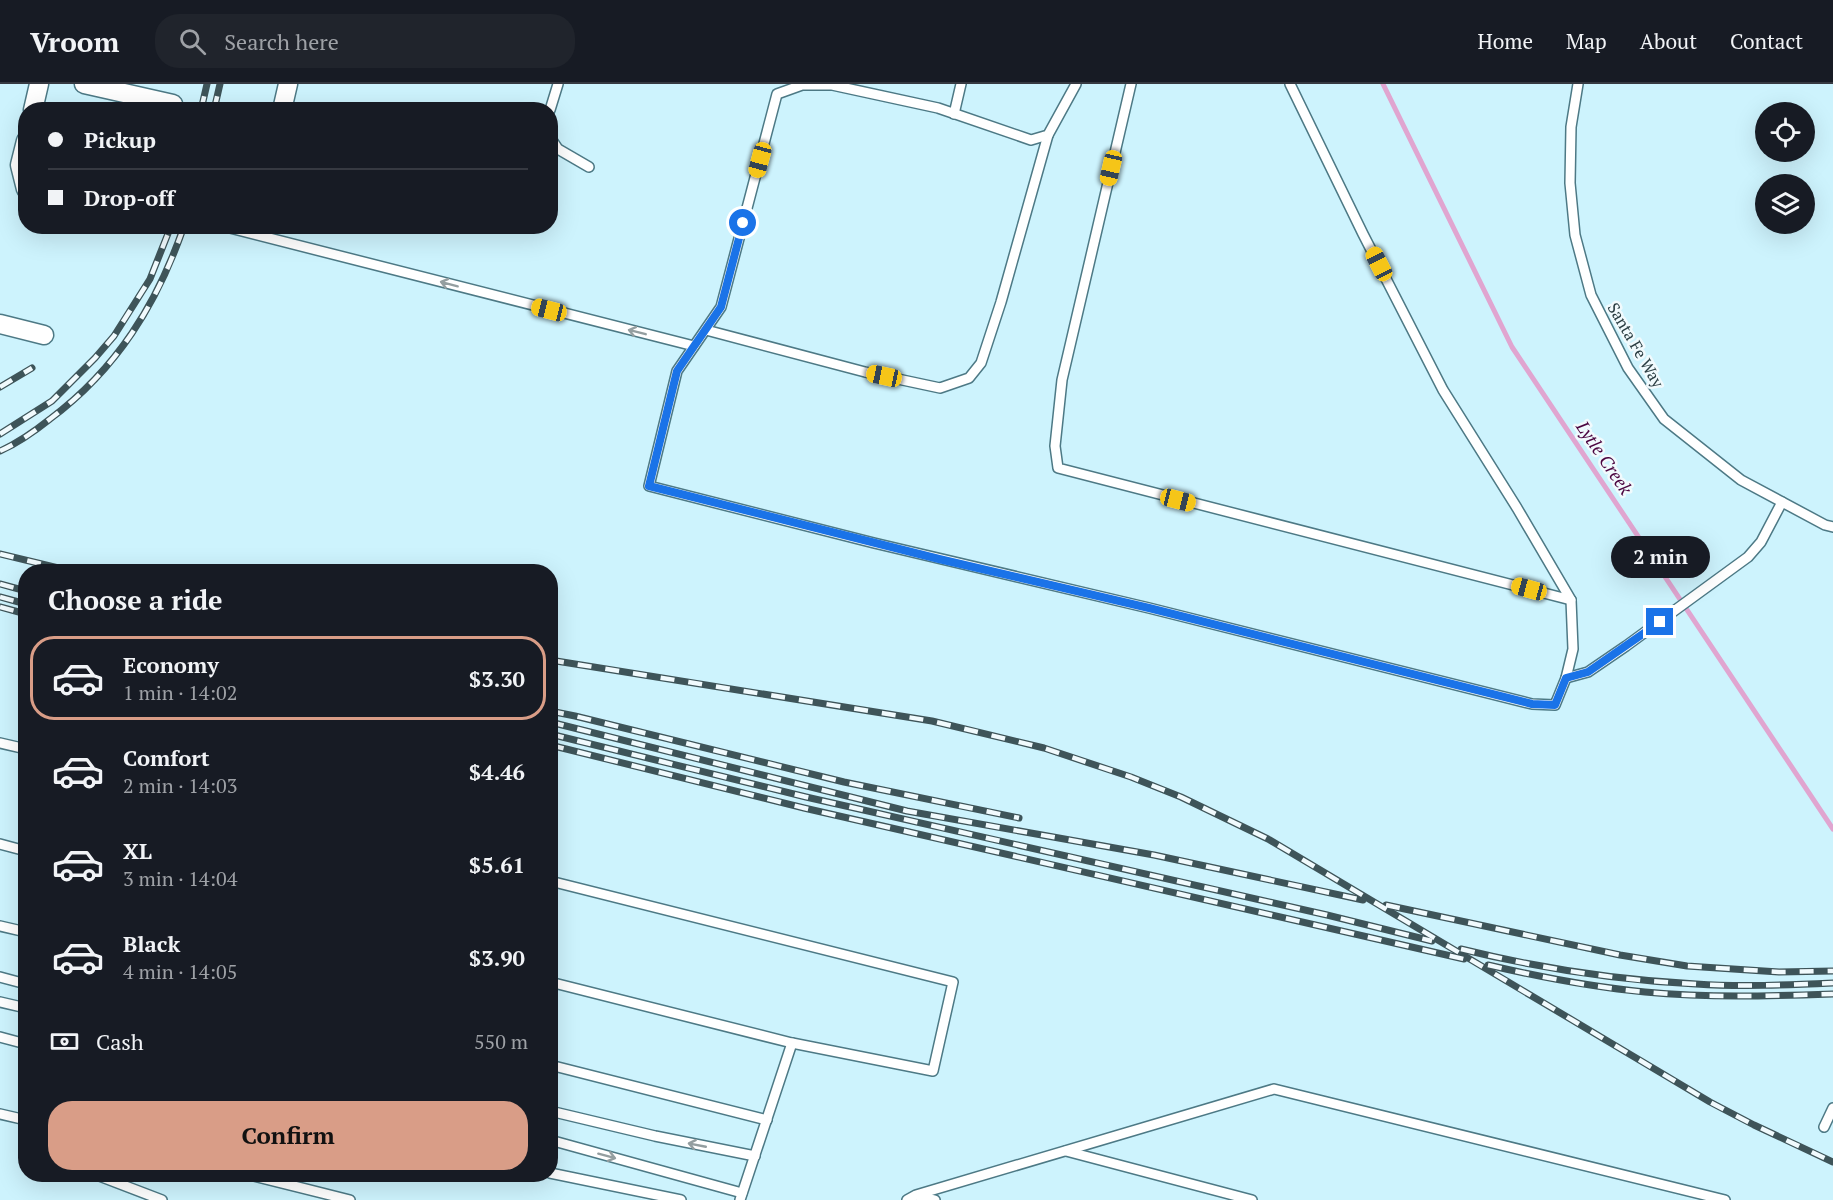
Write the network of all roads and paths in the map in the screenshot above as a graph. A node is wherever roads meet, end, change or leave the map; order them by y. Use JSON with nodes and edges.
{"nodes":[{"id":1,"x":39,"y":84,"type":"edge"},
{"id":2,"x":84,"y":84,"type":"edge"},
{"id":3,"x":288,"y":84,"type":"edge"},
{"id":4,"x":558,"y":84,"type":"edge"},
{"id":5,"x":961,"y":84,"type":"edge"},
{"id":6,"x":1076,"y":84,"type":"edge"},
{"id":7,"x":1131,"y":84,"type":"edge"},
{"id":8,"x":1290,"y":84,"type":"edge"},
{"id":9,"x":1578,"y":84,"type":"edge"},
{"id":10,"x":35,"y":102,"type":"edge"},
{"id":11,"x":163,"y":102,"type":"edge"},
{"id":12,"x":284,"y":102,"type":"edge"},
{"id":13,"x":552,"y":102,"type":"edge"},
{"id":14,"x":954,"y":114,"type":"junction"},
{"id":15,"x":1048,"y":135,"type":"junction"},
{"id":16,"x":558,"y":149,"type":"edge"},
{"id":17,"x":589,"y":167,"type":"dead end"},
{"id":18,"x":253,"y":234,"type":"edge"},
{"id":19,"x":0,"y":324,"type":"edge"},
{"id":20,"x":706,"y":330,"type":"junction"},
{"id":21,"x":44,"y":335,"type":"dead end"},
{"id":22,"x":694,"y":346,"type":"junction"},
{"id":23,"x":1782,"y":502,"type":"junction"},
{"id":24,"x":1833,"y":527,"type":"edge"},
{"id":25,"x":1571,"y":600,"type":"junction"},
{"id":26,"x":1566,"y":678,"type":"junction"},
{"id":27,"x":0,"y":743,"type":"edge"},
{"id":28,"x":18,"y":747,"type":"edge"},
{"id":29,"x":0,"y":844,"type":"edge"},
{"id":30,"x":18,"y":848,"type":"edge"},
{"id":31,"x":558,"y":883,"type":"edge"},
{"id":32,"x":0,"y":926,"type":"edge"},
{"id":33,"x":18,"y":930,"type":"edge"},
{"id":34,"x":0,"y":977,"type":"edge"},
{"id":35,"x":18,"y":982,"type":"edge"},
{"id":36,"x":558,"y":984,"type":"edge"},
{"id":37,"x":0,"y":1002,"type":"edge"},
{"id":38,"x":18,"y":1006,"type":"edge"},
{"id":39,"x":0,"y":1037,"type":"edge"},
{"id":40,"x":18,"y":1042,"type":"edge"},
{"id":41,"x":792,"y":1043,"type":"junction"},
{"id":42,"x":558,"y":1067,"type":"edge"},
{"id":43,"x":1833,"y":1108,"type":"edge"},
{"id":44,"x":558,"y":1113,"type":"edge"},
{"id":45,"x":0,"y":1114,"type":"edge"},
{"id":46,"x":18,"y":1118,"type":"edge"},
{"id":47,"x":767,"y":1120,"type":"junction"},
{"id":48,"x":1824,"y":1127,"type":"dead end"},
{"id":49,"x":558,"y":1142,"type":"edge"},
{"id":50,"x":1066,"y":1151,"type":"junction"},
{"id":51,"x":755,"y":1156,"type":"junction"},
{"id":52,"x":558,"y":1175,"type":"edge"},
{"id":53,"x":115,"y":1182,"type":"edge"},
{"id":54,"x":278,"y":1182,"type":"edge"},
{"id":55,"x":916,"y":1196,"type":"junction"},
{"id":56,"x":741,"y":1197,"type":"edge"},
{"id":57,"x":162,"y":1200,"type":"edge"},
{"id":58,"x":350,"y":1200,"type":"edge"},
{"id":59,"x":681,"y":1200,"type":"edge"},
{"id":60,"x":907,"y":1200,"type":"edge"},
{"id":61,"x":935,"y":1200,"type":"edge"},
{"id":62,"x":1252,"y":1200,"type":"edge"},
{"id":63,"x":1725,"y":1200,"type":"edge"}],
"edges":[{"from":1,"to":10,"type":"street"},
{"from":2,"to":11,"type":"street"},
{"from":3,"to":12,"type":"street"},
{"from":4,"to":13,"type":"lane"},
{"from":5,"to":14,"type":"lane"},
{"from":6,"to":15,"type":"lane"},
{"from":7,"to":25,"type":"lane"},
{"from":8,"to":25,"type":"lane"},
{"from":9,"to":23,"type":"lane","name":"Santa Fe Way"},
{"from":14,"to":15,"type":"lane"},
{"from":14,"to":20,"type":"lane"},
{"from":15,"to":20,"type":"lane"},
{"from":16,"to":17,"type":"lane"},
{"from":22,"to":18,"type":"lane","one_way":true},
{"from":19,"to":21,"type":"street"},
{"from":20,"to":22,"type":"lane"},
{"from":22,"to":26,"type":"lane"},
{"from":23,"to":24,"type":"lane","name":"Santa Fe Way"},
{"from":23,"to":26,"type":"lane"},
{"from":25,"to":26,"type":"lane"},
{"from":27,"to":28,"type":"lane"},
{"from":29,"to":30,"type":"lane"},
{"from":31,"to":41,"type":"lane"},
{"from":32,"to":33,"type":"lane"},
{"from":34,"to":35,"type":"lane"},
{"from":36,"to":41,"type":"lane"},
{"from":37,"to":38,"type":"lane"},
{"from":39,"to":40,"type":"lane"},
{"from":41,"to":47,"type":"lane"},
{"from":42,"to":47,"type":"lane"},
{"from":43,"to":48,"type":"lane"},
{"from":51,"to":44,"type":"lane","one_way":true},
{"from":45,"to":46,"type":"lane"},
{"from":47,"to":51,"type":"lane"},
{"from":49,"to":56,"type":"lane","one_way":true},
{"from":50,"to":55,"type":"lane"},
{"from":50,"to":62,"type":"lane"},
{"from":50,"to":63,"type":"lane"},
{"from":51,"to":56,"type":"lane"},
{"from":52,"to":59,"type":"lane"},
{"from":53,"to":57,"type":"lane"},
{"from":54,"to":58,"type":"lane"},
{"from":55,"to":60,"type":"lane"},
{"from":55,"to":61,"type":"lane"}]}
